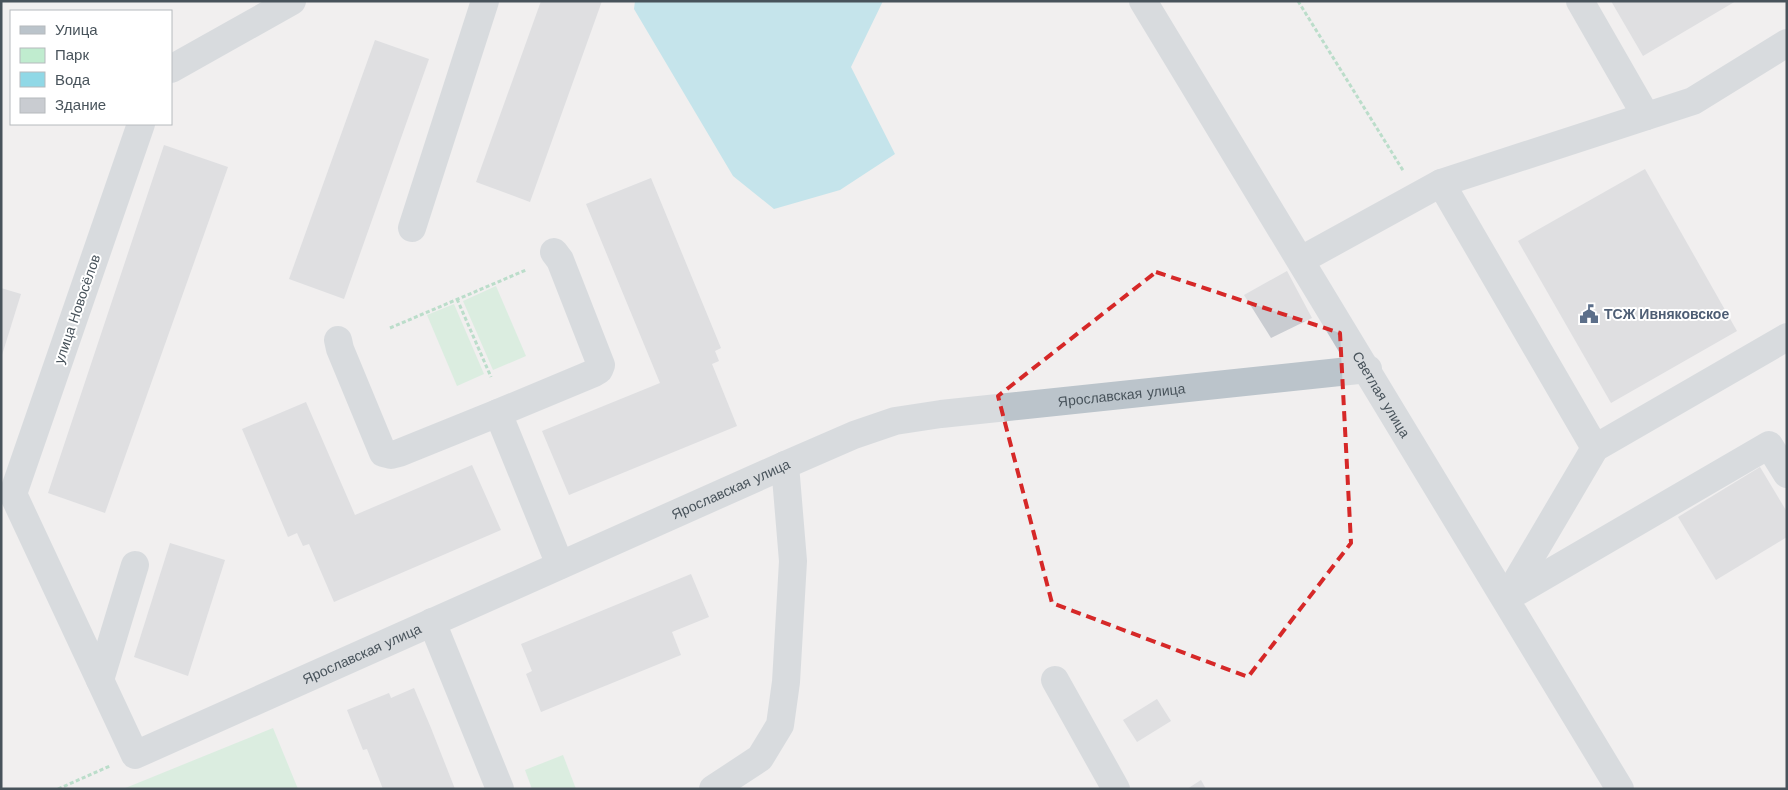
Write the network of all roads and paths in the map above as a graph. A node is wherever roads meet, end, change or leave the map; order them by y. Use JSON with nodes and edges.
{"nodes":[{"id":1,"x":292,"y":1,"type":"edge"},
{"id":2,"x":485,"y":1,"type":"edge"},
{"id":3,"x":1143,"y":1,"type":"edge"},
{"id":4,"x":1298,"y":1,"type":"edge"},
{"id":5,"x":1580,"y":1,"type":"edge"},
{"id":6,"x":1787,"y":43,"type":"edge"},
{"id":7,"x":172,"y":68,"type":"edge"},
{"id":8,"x":1646,"y":116,"type":"junction"},
{"id":9,"x":141,"y":125,"type":"edge"},
{"id":10,"x":1429,"y":188,"type":"junction"},
{"id":11,"x":412,"y":228,"type":"dead end"},
{"id":12,"x":554,"y":252,"type":"dead end"},
{"id":13,"x":1301,"y":260,"type":"junction"},
{"id":14,"x":526,"y":270,"type":"dead end"},
{"id":15,"x":457,"y":299,"type":"junction"},
{"id":16,"x":390,"y":328,"type":"dead end"},
{"id":17,"x":1787,"y":337,"type":"edge"},
{"id":18,"x":338,"y":340,"type":"dead end"},
{"id":19,"x":1368,"y":370,"type":"junction"},
{"id":20,"x":491,"y":377,"type":"dead end"},
{"id":21,"x":498,"y":413,"type":"junction"},
{"id":22,"x":1595,"y":448,"type":"junction"},
{"id":23,"x":784,"y":465,"type":"junction"},
{"id":24,"x":1787,"y":474,"type":"edge"},
{"id":25,"x":135,"y":565,"type":"dead end"},
{"id":26,"x":560,"y":565,"type":"junction"},
{"id":27,"x":1506,"y":599,"type":"junction"},
{"id":28,"x":432,"y":622,"type":"junction"},
{"id":29,"x":100,"y":680,"type":"junction"},
{"id":30,"x":1055,"y":680,"type":"dead end"},
{"id":31,"x":135,"y":755,"type":"junction"},
{"id":32,"x":58,"y":789,"type":"edge"},
{"id":33,"x":500,"y":789,"type":"edge"},
{"id":34,"x":713,"y":789,"type":"edge"},
{"id":35,"x":1116,"y":789,"type":"edge"},
{"id":36,"x":1620,"y":789,"type":"edge"}],
"edges":[{"from":1,"to":7,"type":"street"},
{"from":2,"to":11,"type":"street"},
{"from":3,"to":13,"type":"street","name":"Светлая улица"},
{"from":4,"to":10,"type":"path"},
{"from":5,"to":8,"type":"street"},
{"from":6,"to":8,"type":"street"},
{"from":8,"to":10,"type":"street"},
{"from":9,"to":29,"type":"street","name":"улица Новосёлов"},
{"from":10,"to":13,"type":"street"},
{"from":10,"to":22,"type":"street"},
{"from":12,"to":21,"type":"street"},
{"from":13,"to":19,"type":"street","name":"Светлая улица"},
{"from":14,"to":15,"type":"path"},
{"from":15,"to":16,"type":"path"},
{"from":15,"to":20,"type":"path"},
{"from":17,"to":22,"type":"street"},
{"from":18,"to":21,"type":"street"},
{"from":19,"to":23,"type":"street","name":"Ярославская улица"},
{"from":19,"to":27,"type":"street","name":"Светлая улица"},
{"from":21,"to":26,"type":"street"},
{"from":22,"to":27,"type":"street"},
{"from":23,"to":26,"type":"street","name":"Ярославская улица"},
{"from":23,"to":34,"type":"street"},
{"from":24,"to":27,"type":"street"},
{"from":25,"to":29,"type":"street"},
{"from":26,"to":28,"type":"street","name":"Ярославская улица"},
{"from":27,"to":36,"type":"street","name":"Светлая улица"},
{"from":28,"to":31,"type":"street","name":"Ярославская улица"},
{"from":28,"to":33,"type":"street"},
{"from":29,"to":31,"type":"street"},
{"from":30,"to":35,"type":"street"},
{"from":31,"to":32,"type":"path"}]}
